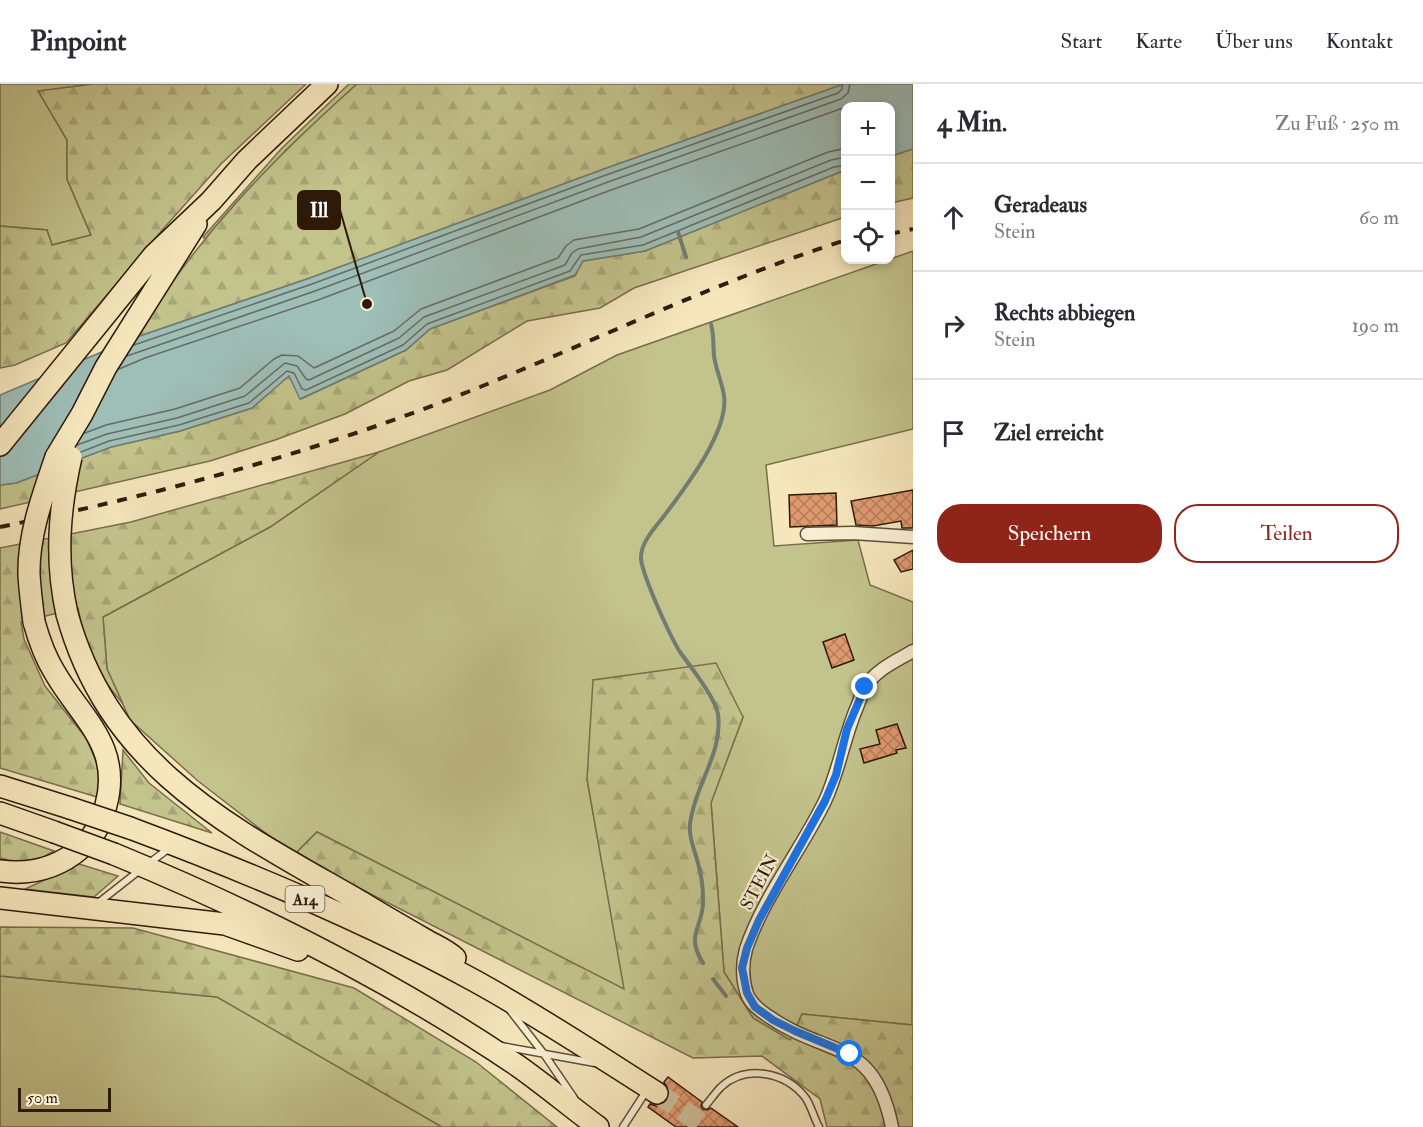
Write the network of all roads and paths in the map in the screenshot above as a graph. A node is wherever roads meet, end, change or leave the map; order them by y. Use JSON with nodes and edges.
{"nodes":[{"id":1,"x":327,"y":84,"type":"edge"},
{"id":2,"x":211,"y":201,"type":"junction"},
{"id":3,"x":82,"y":414,"type":"junction"},
{"id":4,"x":0,"y":445,"type":"edge"},
{"id":5,"x":807,"y":534,"type":"dead end"},
{"id":6,"x":913,"y":537,"type":"edge"},
{"id":7,"x":913,"y":651,"type":"edge"},
{"id":8,"x":0,"y":786,"type":"edge"},
{"id":9,"x":0,"y":813,"type":"edge"},
{"id":10,"x":173,"y":844,"type":"junction"},
{"id":11,"x":145,"y":866,"type":"junction"},
{"id":12,"x":0,"y":872,"type":"edge"},
{"id":13,"x":0,"y":898,"type":"edge"},
{"id":14,"x":93,"y":908,"type":"junction"},
{"id":15,"x":361,"y":970,"type":"junction"},
{"id":16,"x":475,"y":981,"type":"junction"},
{"id":17,"x":498,"y":995,"type":"junction"},
{"id":18,"x":480,"y":1042,"type":"junction"},
{"id":19,"x":544,"y":1054,"type":"junction"},
{"id":20,"x":615,"y":1066,"type":"junction"},
{"id":21,"x":653,"y":1091,"type":"joint"},
{"id":22,"x":706,"y":1105,"type":"dead end"},
{"id":23,"x":594,"y":1124,"type":"edge"},
{"id":24,"x":623,"y":1127,"type":"edge"},
{"id":25,"x":819,"y":1127,"type":"edge"},
{"id":26,"x":892,"y":1127,"type":"edge"}],
"edges":[{"from":1,"to":2,"type":"highway"},
{"from":2,"to":3,"type":"highway"},
{"from":2,"to":4,"type":"highway"},
{"from":3,"to":12,"type":"highway","bridge":true},
{"from":3,"to":16,"type":"highway","bridge":true},
{"from":5,"to":6,"type":"street"},
{"from":7,"to":26,"type":"street","name":"STEIN"},
{"from":8,"to":10,"type":"highway","number":"A14","bridge":true},
{"from":9,"to":11,"type":"highway","number":"A14","bridge":true},
{"from":10,"to":11,"type":"lane"},
{"from":10,"to":16,"type":"highway","number":"A14"},
{"from":11,"to":14,"type":"lane"},
{"from":11,"to":15,"type":"highway","number":"A14"},
{"from":13,"to":14,"type":"highway"},
{"from":14,"to":15,"type":"highway"},
{"from":15,"to":18,"type":"highway","number":"A14"},
{"from":16,"to":17,"type":"highway","number":"A14"},
{"from":17,"to":19,"type":"lane"},
{"from":17,"to":20,"type":"highway","number":"A14"},
{"from":18,"to":19,"type":"lane"},
{"from":18,"to":23,"type":"highway","number":"A14"},
{"from":19,"to":20,"type":"lane"},
{"from":19,"to":23,"type":"lane"},
{"from":20,"to":21,"type":"highway","number":"A14"},
{"from":21,"to":24,"type":"lane"},
{"from":22,"to":25,"type":"lane"}]}
